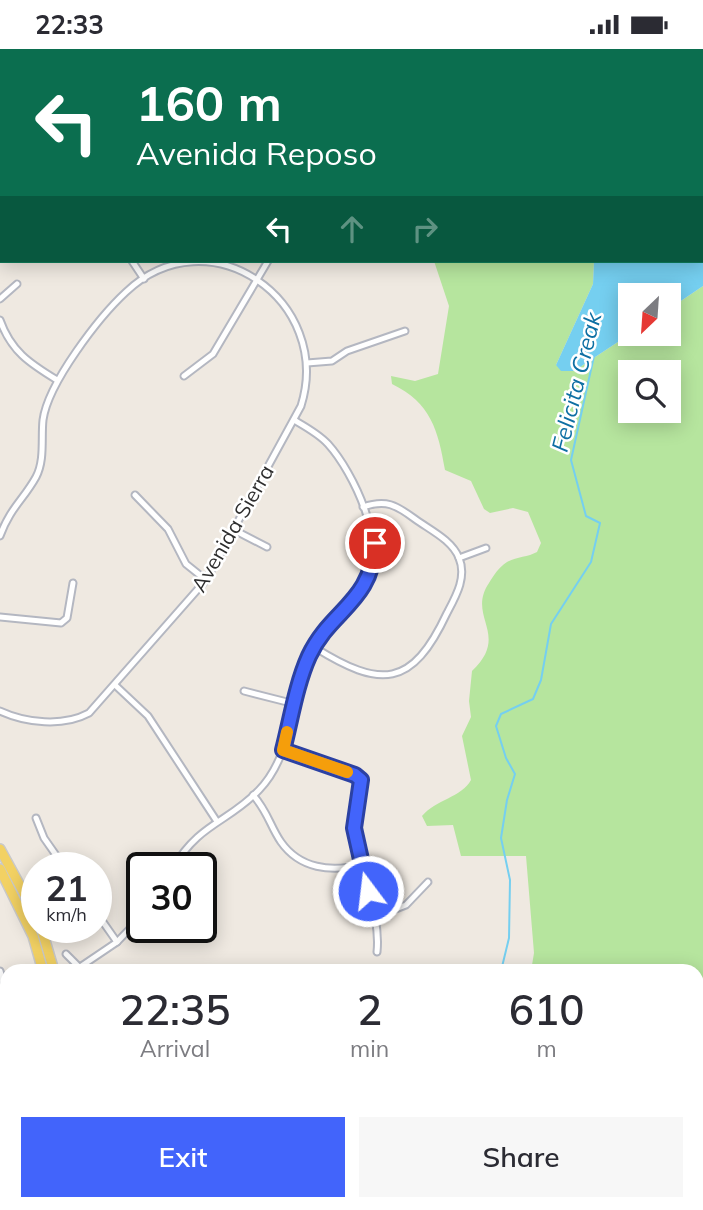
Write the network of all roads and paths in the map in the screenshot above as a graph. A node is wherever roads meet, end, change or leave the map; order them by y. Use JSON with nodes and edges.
{"nodes":[{"id":1,"x":133,"y":263,"type":"edge"},
{"id":2,"x":187,"y":263,"type":"edge"},
{"id":3,"x":214,"y":263,"type":"edge"},
{"id":4,"x":267,"y":263,"type":"edge"},
{"id":5,"x":144,"y":279,"type":"junction"},
{"id":6,"x":257,"y":279,"type":"junction"},
{"id":7,"x":17,"y":284,"type":"dead end"},
{"id":8,"x":0,"y":299,"type":"edge"},
{"id":9,"x":0,"y":320,"type":"edge"},
{"id":10,"x":405,"y":331,"type":"dead end"},
{"id":11,"x":307,"y":363,"type":"junction"},
{"id":12,"x":184,"y":376,"type":"dead end"},
{"id":13,"x":57,"y":380,"type":"junction"},
{"id":14,"x":294,"y":420,"type":"junction"},
{"id":15,"x":135,"y":495,"type":"dead end"},
{"id":16,"x":363,"y":507,"type":"junction"},
{"id":17,"x":234,"y":530,"type":"junction"},
{"id":18,"x":0,"y":536,"type":"edge"},
{"id":19,"x":267,"y":547,"type":"dead end"},
{"id":20,"x":486,"y":548,"type":"dead end"},
{"id":21,"x":459,"y":558,"type":"junction"},
{"id":22,"x":206,"y":580,"type":"junction"},
{"id":23,"x":73,"y":583,"type":"dead end"},
{"id":24,"x":0,"y":617,"type":"edge"},
{"id":25,"x":314,"y":647,"type":"junction"},
{"id":26,"x":115,"y":685,"type":"junction"},
{"id":27,"x":244,"y":691,"type":"dead end"},
{"id":28,"x":295,"y":704,"type":"junction"},
{"id":29,"x":0,"y":711,"type":"edge"},
{"id":30,"x":283,"y":750,"type":"junction"},
{"id":31,"x":253,"y":795,"type":"junction"},
{"id":32,"x":36,"y":818,"type":"dead end"},
{"id":33,"x":216,"y":820,"type":"junction"},
{"id":34,"x":0,"y":849,"type":"edge"},
{"id":35,"x":54,"y":852,"type":"edge"},
{"id":36,"x":183,"y":852,"type":"edge"},
{"id":37,"x":360,"y":865,"type":"junction"},
{"id":38,"x":0,"y":869,"type":"edge"},
{"id":39,"x":428,"y":882,"type":"dead end"},
{"id":40,"x":21,"y":888,"type":"edge"},
{"id":41,"x":375,"y":917,"type":"junction"},
{"id":42,"x":126,"y":933,"type":"edge"},
{"id":43,"x":112,"y":935,"type":"edge"},
{"id":44,"x":117,"y":942,"type":"junction"},
{"id":45,"x":46,"y":943,"type":"edge"},
{"id":46,"x":377,"y":952,"type":"dead end"},
{"id":47,"x":66,"y":954,"type":"dead end"},
{"id":48,"x":41,"y":964,"type":"edge"},
{"id":49,"x":52,"y":964,"type":"edge"},
{"id":50,"x":77,"y":964,"type":"edge"},
{"id":51,"x":88,"y":964,"type":"edge"}],
"edges":[{"from":1,"to":5,"type":"street"},
{"from":2,"to":5,"type":"street"},
{"from":3,"to":6,"type":"street","name":"Avenida Sierra"},
{"from":4,"to":6,"type":"street"},
{"from":5,"to":13,"type":"street"},
{"from":6,"to":11,"type":"street","name":"Avenida Sierra"},
{"from":6,"to":12,"type":"street"},
{"from":7,"to":8,"type":"street"},
{"from":9,"to":13,"type":"street"},
{"from":10,"to":11,"type":"street"},
{"from":11,"to":14,"type":"street","name":"Avenida Sierra"},
{"from":13,"to":18,"type":"street"},
{"from":14,"to":16,"type":"street"},
{"from":14,"to":17,"type":"street","name":"Avenida Sierra"},
{"from":15,"to":22,"type":"street"},
{"from":16,"to":21,"type":"street"},
{"from":16,"to":25,"type":"street"},
{"from":17,"to":19,"type":"street"},
{"from":17,"to":22,"type":"street","name":"Avenida Sierra"},
{"from":20,"to":21,"type":"street"},
{"from":21,"to":25,"type":"street"},
{"from":22,"to":26,"type":"street","name":"Avenida Sierra"},
{"from":23,"to":24,"type":"street"},
{"from":25,"to":28,"type":"street"},
{"from":26,"to":29,"type":"street","name":"Avenida Sierra"},
{"from":26,"to":33,"type":"street"},
{"from":27,"to":28,"type":"street"},
{"from":28,"to":30,"type":"street"},
{"from":30,"to":31,"type":"street"},
{"from":30,"to":37,"type":"street"},
{"from":31,"to":33,"type":"street"},
{"from":31,"to":37,"type":"street"},
{"from":32,"to":35,"type":"street"},
{"from":33,"to":36,"type":"street"},
{"from":34,"to":40,"type":"main road"},
{"from":37,"to":41,"type":"street"},
{"from":38,"to":48,"type":"main road"},
{"from":39,"to":41,"type":"street"},
{"from":41,"to":46,"type":"street"},
{"from":42,"to":44,"type":"street"},
{"from":43,"to":44,"type":"street"},
{"from":44,"to":51,"type":"street"},
{"from":45,"to":49,"type":"main road"},
{"from":47,"to":50,"type":"street"}]}
